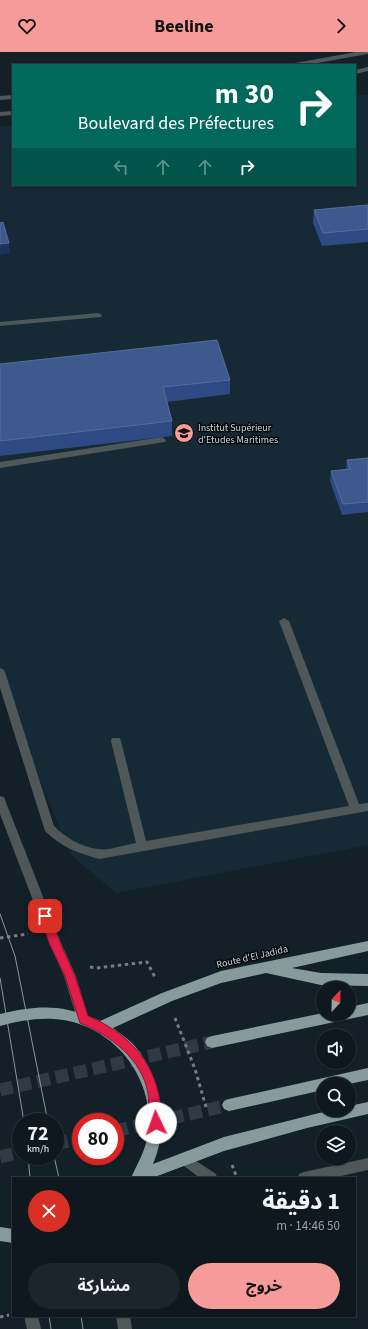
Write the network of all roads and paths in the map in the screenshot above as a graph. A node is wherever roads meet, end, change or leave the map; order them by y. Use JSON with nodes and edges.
{"nodes":[{"id":1,"x":367,"y":52,"type":"edge"},
{"id":2,"x":301,"y":64,"type":"edge"},
{"id":3,"x":368,"y":70,"type":"edge"},
{"id":4,"x":356,"y":72,"type":"edge"},
{"id":5,"x":12,"y":97,"type":"edge"},
{"id":6,"x":0,"y":98,"type":"edge"},
{"id":7,"x":12,"y":113,"type":"edge"},
{"id":8,"x":0,"y":114,"type":"edge"},
{"id":9,"x":98,"y":315,"type":"dead end"},
{"id":10,"x":0,"y":324,"type":"edge"},
{"id":11,"x":162,"y":440,"type":"edge"},
{"id":12,"x":0,"y":465,"type":"edge"},
{"id":13,"x":284,"y":621,"type":"dead end"},
{"id":14,"x":0,"y":672,"type":"edge"},
{"id":15,"x":116,"y":741,"type":"dead end"},
{"id":16,"x":0,"y":800,"type":"edge"},
{"id":17,"x":368,"y":807,"type":"edge"},
{"id":18,"x":355,"y":809,"type":"junction"},
{"id":19,"x":142,"y":847,"type":"junction"},
{"id":20,"x":368,"y":946,"type":"edge"},
{"id":21,"x":263,"y":967,"type":"junction"},
{"id":22,"x":368,"y":980,"type":"edge"},
{"id":23,"x":368,"y":1009,"type":"edge"},
{"id":24,"x":356,"y":1012,"type":"edge"},
{"id":25,"x":83,"y":1019,"type":"junction"},
{"id":26,"x":0,"y":1020,"type":"edge"},
{"id":27,"x":316,"y":1020,"type":"edge"},
{"id":28,"x":101,"y":1027,"type":"junction"},
{"id":29,"x":212,"y":1042,"type":"tunnel mouth"},
{"id":30,"x":368,"y":1074,"type":"edge"},
{"id":31,"x":355,"y":1077,"type":"edge"},
{"id":32,"x":316,"y":1086,"type":"edge"},
{"id":33,"x":229,"y":1106,"type":"tunnel mouth"},
{"id":34,"x":368,"y":1108,"type":"edge"},
{"id":35,"x":184,"y":1159,"type":"junction"},
{"id":36,"x":368,"y":1164,"type":"edge"},
{"id":37,"x":139,"y":1177,"type":"edge"},
{"id":38,"x":210,"y":1177,"type":"edge"},
{"id":39,"x":309,"y":1177,"type":"edge"},
{"id":40,"x":0,"y":1234,"type":"edge"},
{"id":41,"x":12,"y":1236,"type":"edge"},
{"id":42,"x":12,"y":1315,"type":"edge"},
{"id":43,"x":0,"y":1316,"type":"edge"},
{"id":44,"x":31,"y":1317,"type":"edge"},
{"id":45,"x":123,"y":1317,"type":"edge"},
{"id":46,"x":34,"y":1329,"type":"edge"},
{"id":47,"x":125,"y":1329,"type":"edge"}],
"edges":[{"from":1,"to":2,"type":"street"},
{"from":3,"to":4,"type":"street"},
{"from":5,"to":6,"type":"street"},
{"from":7,"to":8,"type":"street"},
{"from":9,"to":10,"type":"street"},
{"from":11,"to":12,"type":"street"},
{"from":13,"to":18,"type":"street"},
{"from":14,"to":19,"type":"street"},
{"from":15,"to":19,"type":"street"},
{"from":16,"to":25,"type":"street"},
{"from":17,"to":18,"type":"street"},
{"from":18,"to":19,"type":"street"},
{"from":20,"to":21,"type":"highway","name":"Route d'El Jadida"},
{"from":21,"to":22,"type":"highway"},
{"from":21,"to":28,"type":"highway","name":"Route d'El Jadida"},
{"from":23,"to":24,"type":"highway"},
{"from":25,"to":26,"type":"highway"},
{"from":25,"to":28,"type":"highway"},
{"from":27,"to":29,"type":"highway"},
{"from":28,"to":37,"type":"highway"},
{"from":30,"to":31,"type":"highway"},
{"from":32,"to":33,"type":"highway"},
{"from":34,"to":35,"type":"highway"},
{"from":35,"to":37,"type":"highway"},
{"from":35,"to":38,"type":"street"},
{"from":36,"to":39,"type":"street"},
{"from":40,"to":41,"type":"highway"},
{"from":42,"to":43,"type":"path"},
{"from":44,"to":46,"type":"street"},
{"from":45,"to":47,"type":"street"}]}
